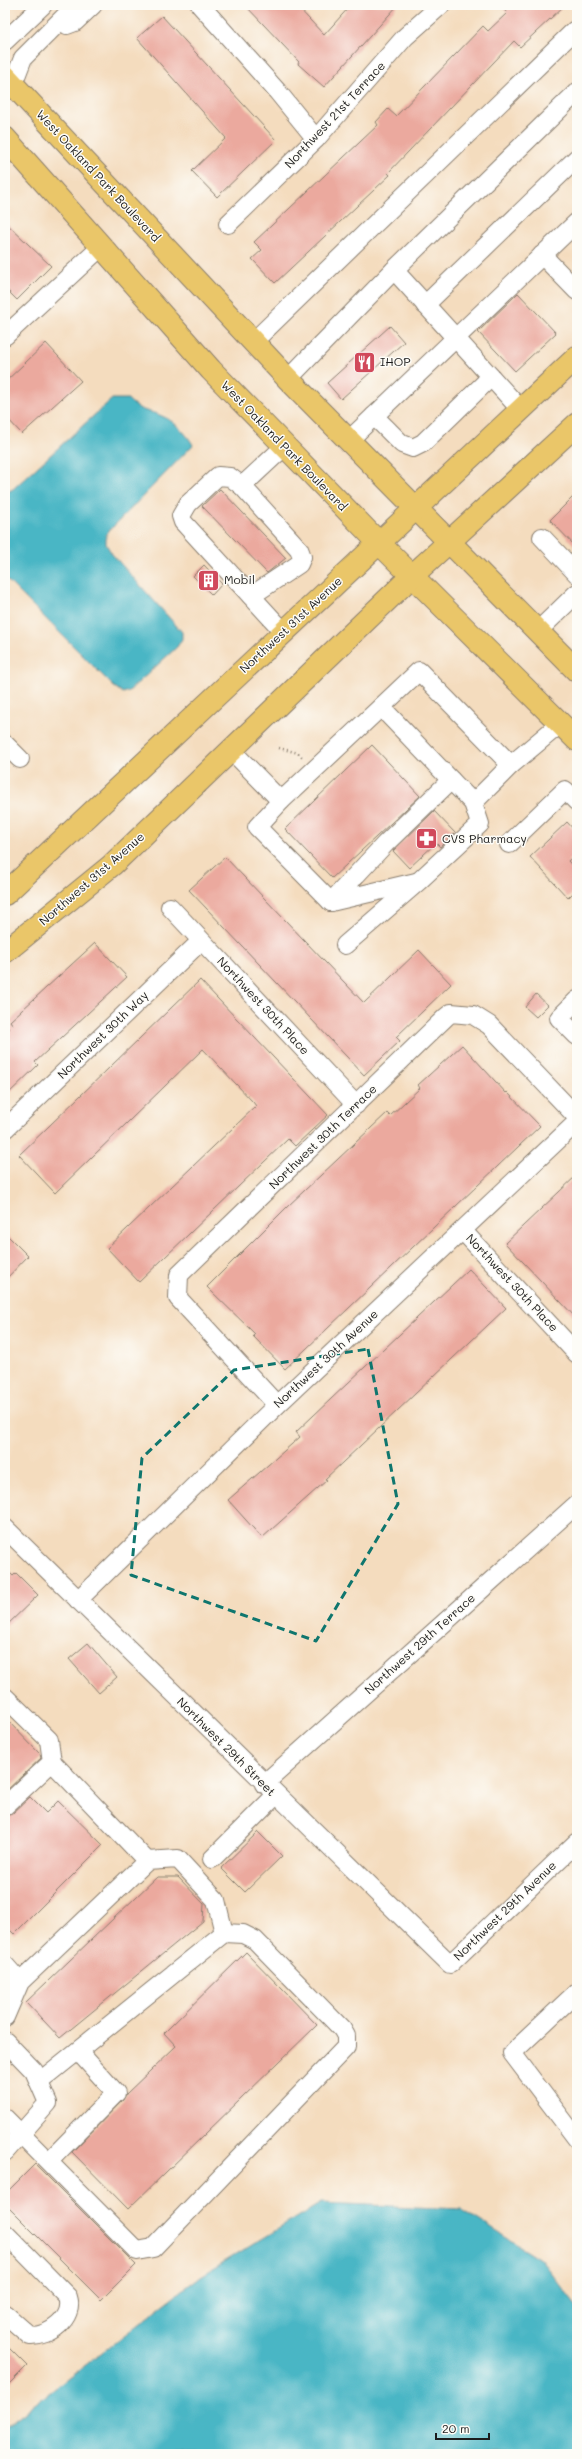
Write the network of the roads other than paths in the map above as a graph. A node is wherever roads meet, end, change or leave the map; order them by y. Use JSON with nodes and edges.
{"nodes":[{"id":1,"x":43,"y":5,"type":"edge"},
{"id":2,"x":76,"y":5,"type":"edge"},
{"id":3,"x":93,"y":5,"type":"edge"},
{"id":4,"x":200,"y":5,"type":"edge"},
{"id":5,"x":440,"y":5,"type":"edge"},
{"id":6,"x":51,"y":29,"type":"junction"},
{"id":7,"x":576,"y":32,"type":"edge"},
{"id":8,"x":5,"y":41,"type":"edge"},
{"id":9,"x":9,"y":80,"type":"edge"},
{"id":10,"x":577,"y":92,"type":"edge"},
{"id":11,"x":5,"y":138,"type":"edge"},
{"id":12,"x":316,"y":139,"type":"junction"},
{"id":13,"x":577,"y":158,"type":"edge"},
{"id":14,"x":577,"y":222,"type":"edge"},
{"id":15,"x":228,"y":224,"type":"dead end"},
{"id":16,"x":101,"y":247,"type":"junction"},
{"id":17,"x":542,"y":255,"type":"junction"},
{"id":18,"x":394,"y":270,"type":"junction"},
{"id":19,"x":576,"y":289,"type":"edge"},
{"id":20,"x":425,"y":305,"type":"junction"},
{"id":21,"x":5,"y":336,"type":"edge"},
{"id":22,"x":456,"y":338,"type":"junction"},
{"id":23,"x":253,"y":342,"type":"junction"},
{"id":24,"x":577,"y":357,"type":"edge"},
{"id":25,"x":491,"y":377,"type":"junction"},
{"id":26,"x":288,"y":379,"type":"junction"},
{"id":27,"x":521,"y":410,"type":"junction"},
{"id":28,"x":374,"y":416,"type":"junction"},
{"id":29,"x":574,"y":432,"type":"edge"},
{"id":30,"x":348,"y":440,"type":"junction"},
{"id":31,"x":285,"y":446,"type":"junction"},
{"id":32,"x":242,"y":486,"type":"junction"},
{"id":33,"x":417,"y":508,"type":"junction"},
{"id":34,"x":542,"y":537,"type":"dead end"},
{"id":35,"x":449,"y":542,"type":"junction"},
{"id":36,"x":379,"y":543,"type":"junction"},
{"id":37,"x":577,"y":574,"type":"edge"},
{"id":38,"x":413,"y":576,"type":"junction"},
{"id":39,"x":577,"y":593,"type":"edge"},
{"id":40,"x":251,"y":596,"type":"junction"},
{"id":41,"x":538,"y":631,"type":"junction"},
{"id":42,"x":284,"y":632,"type":"junction"},
{"id":43,"x":577,"y":671,"type":"edge"},
{"id":44,"x":381,"y":707,"type":"junction"},
{"id":45,"x":561,"y":723,"type":"junction"},
{"id":46,"x":577,"y":740,"type":"edge"},
{"id":47,"x":5,"y":744,"type":"edge"},
{"id":48,"x":232,"y":750,"type":"junction"},
{"id":49,"x":20,"y":760,"type":"dead end"},
{"id":50,"x":510,"y":765,"type":"junction"},
{"id":51,"x":451,"y":780,"type":"junction"},
{"id":52,"x":281,"y":801,"type":"junction"},
{"id":53,"x":473,"y":802,"type":"junction"},
{"id":54,"x":577,"y":802,"type":"edge"},
{"id":55,"x":508,"y":844,"type":"dead end"},
{"id":56,"x":419,"y":881,"type":"junction"},
{"id":57,"x":5,"y":894,"type":"edge"},
{"id":58,"x":331,"y":902,"type":"junction"},
{"id":59,"x":170,"y":907,"type":"dead end"},
{"id":60,"x":202,"y":941,"type":"junction"},
{"id":61,"x":345,"y":945,"type":"dead end"},
{"id":62,"x":5,"y":952,"type":"edge"},
{"id":63,"x":577,"y":1000,"type":"edge"},
{"id":64,"x":577,"y":1036,"type":"edge"},
{"id":65,"x":356,"y":1105,"type":"junction"},
{"id":66,"x":577,"y":1117,"type":"edge"},
{"id":67,"x":577,"y":1122,"type":"edge"},
{"id":68,"x":5,"y":1129,"type":"edge"},
{"id":69,"x":463,"y":1231,"type":"junction"},
{"id":70,"x":577,"y":1354,"type":"edge"},
{"id":71,"x":277,"y":1405,"type":"junction"},
{"id":72,"x":577,"y":1504,"type":"edge"},
{"id":73,"x":5,"y":1528,"type":"edge"},
{"id":74,"x":78,"y":1600,"type":"junction"},
{"id":75,"x":5,"y":1697,"type":"edge"},
{"id":76,"x":52,"y":1762,"type":"junction"},
{"id":77,"x":270,"y":1790,"type":"junction"},
{"id":78,"x":5,"y":1806,"type":"edge"},
{"id":79,"x":577,"y":1842,"type":"edge"},
{"id":80,"x":212,"y":1859,"type":"dead end"},
{"id":81,"x":147,"y":1861,"type":"junction"},
{"id":82,"x":224,"y":1933,"type":"junction"},
{"id":83,"x":450,"y":1964,"type":"joint"},
{"id":84,"x":5,"y":1966,"type":"edge"},
{"id":85,"x":20,"y":1982,"type":"junction"},
{"id":86,"x":577,"y":1992,"type":"edge"},
{"id":87,"x":5,"y":2018,"type":"edge"},
{"id":88,"x":5,"y":2042,"type":"edge"},
{"id":89,"x":78,"y":2050,"type":"junction"},
{"id":90,"x":36,"y":2076,"type":"junction"},
{"id":91,"x":5,"y":2118,"type":"edge"},
{"id":92,"x":23,"y":2134,"type":"junction"},
{"id":93,"x":577,"y":2138,"type":"edge"},
{"id":94,"x":5,"y":2152,"type":"edge"},
{"id":95,"x":49,"y":2161,"type":"junction"},
{"id":96,"x":5,"y":2233,"type":"edge"},
{"id":97,"x":5,"y":2314,"type":"edge"}],
"edges":[{"from":1,"to":8,"type":"street"},
{"from":2,"to":6,"type":"street"},
{"from":3,"to":6,"type":"street"},
{"from":4,"to":12,"type":"street"},
{"from":5,"to":12,"type":"street","name":"Northwest 21st Terrace"},
{"from":6,"to":9,"type":"street"},
{"from":7,"to":23,"type":"street"},
{"from":9,"to":23,"type":"main road","name":"West Oakland Park Boulevard"},
{"from":10,"to":18,"type":"street"},
{"from":11,"to":16,"type":"main road","name":"West Oakland Park Boulevard"},
{"from":12,"to":15,"type":"street","name":"Northwest 21st Terrace"},
{"from":13,"to":20,"type":"street"},
{"from":14,"to":17,"type":"street"},
{"from":16,"to":21,"type":"street"},
{"from":16,"to":31,"type":"main road","name":"West Oakland Park Boulevard"},
{"from":17,"to":19,"type":"street"},
{"from":17,"to":22,"type":"street"},
{"from":18,"to":20,"type":"street"},
{"from":18,"to":26,"type":"street"},
{"from":20,"to":22,"type":"street"},
{"from":22,"to":25,"type":"street"},
{"from":22,"to":28,"type":"street"},
{"from":23,"to":26,"type":"main road","name":"West Oakland Park Boulevard"},
{"from":24,"to":27,"type":"main road","name":"Northwest 31st Avenue"},
{"from":25,"to":27,"type":"street"},
{"from":25,"to":28,"type":"street"},
{"from":26,"to":30,"type":"main road","name":"West Oakland Park Boulevard"},
{"from":27,"to":33,"type":"main road","name":"Northwest 31st Avenue"},
{"from":28,"to":30,"type":"street"},
{"from":29,"to":35,"type":"main road","name":"Northwest 31st Avenue"},
{"from":30,"to":33,"type":"main road","name":"West Oakland Park Boulevard"},
{"from":31,"to":32,"type":"street"},
{"from":31,"to":36,"type":"main road","name":"West Oakland Park Boulevard"},
{"from":32,"to":40,"type":"street"},
{"from":32,"to":40,"type":"street"},
{"from":33,"to":35,"type":"main road","name":"West Oakland Park Boulevard"},
{"from":33,"to":36,"type":"main road","name":"Northwest 31st Avenue"},
{"from":34,"to":37,"type":"street"},
{"from":35,"to":38,"type":"main road","name":"Northwest 31st Avenue"},
{"from":35,"to":41,"type":"main road","name":"West Oakland Park Boulevard"},
{"from":36,"to":38,"type":"main road","name":"West Oakland Park Boulevard"},
{"from":36,"to":42,"type":"main road","name":"Northwest 31st Avenue"},
{"from":38,"to":45,"type":"main road","name":"West Oakland Park Boulevard"},
{"from":38,"to":48,"type":"main road","name":"Northwest 31st Avenue"},
{"from":39,"to":41,"type":"street"},
{"from":40,"to":42,"type":"street"},
{"from":41,"to":43,"type":"main road","name":"West Oakland Park Boulevard"},
{"from":42,"to":57,"type":"main road","name":"Northwest 31st Avenue"},
{"from":44,"to":50,"type":"street"},
{"from":44,"to":51,"type":"street"},
{"from":44,"to":52,"type":"street"},
{"from":45,"to":46,"type":"main road","name":"West Oakland Park Boulevard"},
{"from":45,"to":50,"type":"street"},
{"from":47,"to":49,"type":"street"},
{"from":48,"to":52,"type":"street"},
{"from":48,"to":62,"type":"main road","name":"Northwest 31st Avenue"},
{"from":50,"to":53,"type":"street"},
{"from":51,"to":53,"type":"street"},
{"from":51,"to":58,"type":"street"},
{"from":52,"to":58,"type":"street"},
{"from":53,"to":56,"type":"street"},
{"from":54,"to":55,"type":"street"},
{"from":56,"to":58,"type":"street"},
{"from":56,"to":61,"type":"street"},
{"from":59,"to":60,"type":"street","name":"Northwest 30th Place"},
{"from":60,"to":65,"type":"street","name":"Northwest 30th Place"},
{"from":60,"to":68,"type":"street","name":"Northwest 30th Way"},
{"from":63,"to":64,"type":"street"},
{"from":65,"to":66,"type":"street","name":"Northwest 30th Terrace"},
{"from":65,"to":71,"type":"street","name":"Northwest 30th Terrace"},
{"from":67,"to":69,"type":"street","name":"Northwest 30th Avenue"},
{"from":69,"to":70,"type":"street","name":"Northwest 30th Place"},
{"from":69,"to":71,"type":"street","name":"Northwest 30th Avenue"},
{"from":71,"to":74,"type":"street","name":"Northwest 30th Avenue"},
{"from":72,"to":77,"type":"street","name":"Northwest 29th Terrace"},
{"from":73,"to":74,"type":"street","name":"Northwest 29th Street"},
{"from":74,"to":77,"type":"street","name":"Northwest 29th Street"},
{"from":75,"to":76,"type":"street"},
{"from":76,"to":78,"type":"street"},
{"from":76,"to":81,"type":"street"},
{"from":77,"to":80,"type":"street","name":"Northwest 29th Terrace"},
{"from":77,"to":83,"type":"street","name":"Northwest 29th Street"},
{"from":79,"to":83,"type":"street","name":"Northwest 29th Avenue"},
{"from":81,"to":82,"type":"street"},
{"from":81,"to":85,"type":"street"},
{"from":82,"to":89,"type":"street"},
{"from":82,"to":95,"type":"street"},
{"from":84,"to":85,"type":"street"},
{"from":85,"to":87,"type":"street"},
{"from":86,"to":93,"type":"street"},
{"from":88,"to":90,"type":"street"},
{"from":89,"to":90,"type":"street"},
{"from":89,"to":95,"type":"street"},
{"from":90,"to":92,"type":"street"},
{"from":91,"to":92,"type":"street"},
{"from":92,"to":94,"type":"street"},
{"from":92,"to":95,"type":"street"},
{"from":96,"to":97,"type":"street"}]}
